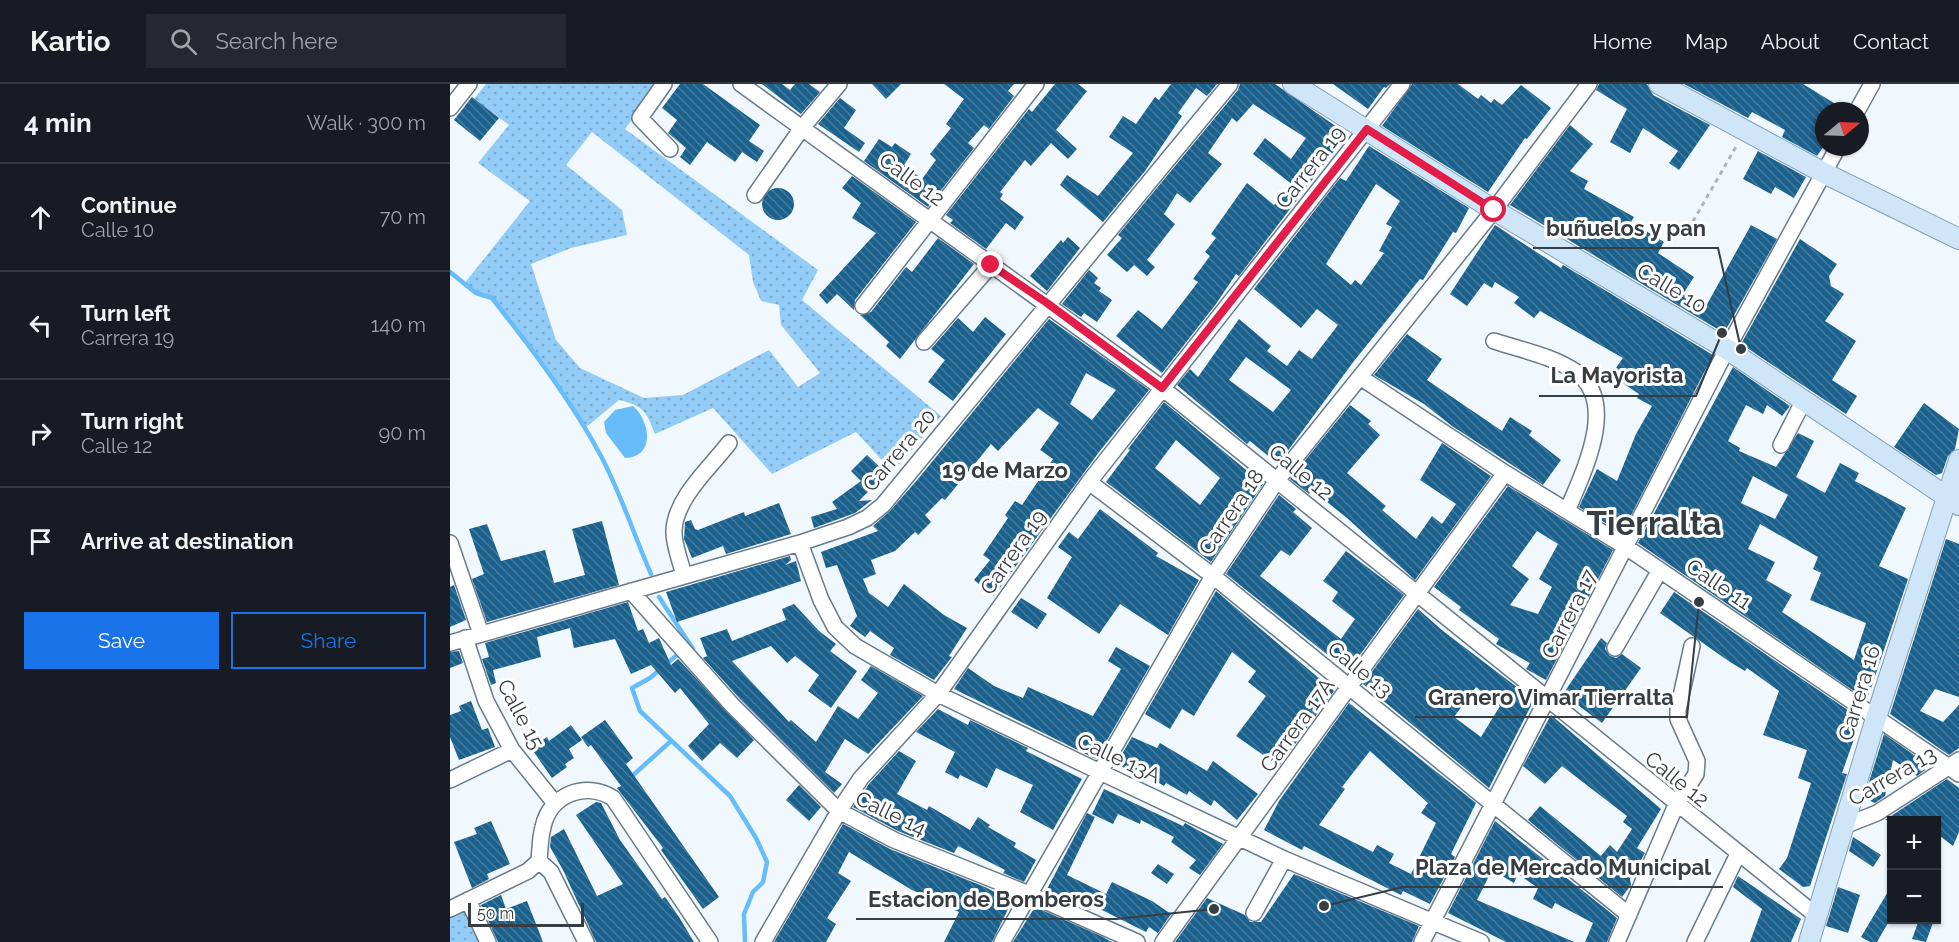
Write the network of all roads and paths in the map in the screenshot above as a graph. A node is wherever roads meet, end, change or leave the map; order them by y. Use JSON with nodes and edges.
{"nodes":[{"id":1,"x":469,"y":84,"type":"edge"},
{"id":2,"x":664,"y":84,"type":"edge"},
{"id":3,"x":741,"y":84,"type":"edge"},
{"id":4,"x":839,"y":84,"type":"edge"},
{"id":5,"x":1036,"y":84,"type":"edge"},
{"id":6,"x":1230,"y":84,"type":"edge"},
{"id":7,"x":1293,"y":84,"type":"edge"},
{"id":8,"x":1402,"y":84,"type":"edge"},
{"id":9,"x":1589,"y":84,"type":"edge"},
{"id":10,"x":1659,"y":84,"type":"edge"},
{"id":11,"x":1872,"y":84,"type":"edge"},
{"id":12,"x":1862,"y":102,"type":"edge"},
{"id":13,"x":450,"y":108,"type":"edge"},
{"id":14,"x":802,"y":128,"type":"junction"},
{"id":15,"x":1367,"y":129,"type":"junction"},
{"id":16,"x":1746,"y":130,"type":"junction"},
{"id":17,"x":670,"y":149,"type":"dead end"},
{"id":18,"x":1833,"y":156,"type":"edge"},
{"id":19,"x":1824,"y":173,"type":"junction"},
{"id":20,"x":755,"y":195,"type":"dead end"},
{"id":21,"x":1494,"y":210,"type":"junction"},
{"id":22,"x":929,"y":218,"type":"junction"},
{"id":23,"x":1684,"y":237,"type":"dead end"},
{"id":24,"x":1959,"y":239,"type":"edge"},
{"id":25,"x":991,"y":265,"type":"junction"},
{"id":26,"x":1047,"y":303,"type":"junction"},
{"id":27,"x":863,"y":306,"type":"dead end"},
{"id":28,"x":1494,"y":341,"type":"dead end"},
{"id":29,"x":924,"y":342,"type":"dead end"},
{"id":30,"x":1727,"y":349,"type":"junction"},
{"id":31,"x":1360,"y":377,"type":"junction"},
{"id":32,"x":1162,"y":388,"type":"junction"},
{"id":33,"x":1804,"y":400,"type":"junction"},
{"id":34,"x":729,"y":443,"type":"dead end"},
{"id":35,"x":1780,"y":445,"type":"dead end"},
{"id":36,"x":1959,"y":460,"type":"edge"},
{"id":37,"x":1505,"y":473,"type":"junction"},
{"id":38,"x":1278,"y":479,"type":"junction"},
{"id":39,"x":1089,"y":482,"type":"junction"},
{"id":40,"x":1953,"y":501,"type":"edge"},
{"id":41,"x":1567,"y":511,"type":"junction"},
{"id":42,"x":450,"y":543,"type":"edge"},
{"id":43,"x":800,"y":543,"type":"junction"},
{"id":44,"x":1626,"y":547,"type":"junction"},
{"id":45,"x":1660,"y":570,"type":"junction"},
{"id":46,"x":684,"y":576,"type":"junction"},
{"id":47,"x":1213,"y":576,"type":"junction"},
{"id":48,"x":631,"y":591,"type":"junction"},
{"id":49,"x":1417,"y":594,"type":"junction"},
{"id":50,"x":481,"y":634,"type":"junction"},
{"id":51,"x":457,"y":641,"type":"edge"},
{"id":52,"x":1692,"y":646,"type":"dead end"},
{"id":53,"x":1615,"y":648,"type":"dead end"},
{"id":54,"x":1350,"y":688,"type":"junction"},
{"id":55,"x":938,"y":694,"type":"junction"},
{"id":56,"x":1548,"y":702,"type":"junction"},
{"id":57,"x":1876,"y":718,"type":"junction"},
{"id":58,"x":512,"y":750,"type":"junction"},
{"id":59,"x":1956,"y":767,"type":"edge"},
{"id":60,"x":1100,"y":772,"type":"junction"},
{"id":61,"x":450,"y":780,"type":"edge"},
{"id":62,"x":554,"y":802,"type":"junction"},
{"id":63,"x":1676,"y":805,"type":"junction"},
{"id":64,"x":1493,"y":806,"type":"junction"},
{"id":65,"x":839,"y":811,"type":"junction"},
{"id":66,"x":1845,"y":825,"type":"junction"},
{"id":67,"x":1241,"y":839,"type":"junction"},
{"id":68,"x":1738,"y":854,"type":"junction"},
{"id":69,"x":1284,"y":859,"type":"junction"},
{"id":70,"x":539,"y":861,"type":"junction"},
{"id":71,"x":1029,"y":894,"type":"junction"},
{"id":72,"x":468,"y":900,"type":"junction"},
{"id":73,"x":450,"y":909,"type":"edge"},
{"id":74,"x":1254,"y":913,"type":"dead end"},
{"id":75,"x":1629,"y":915,"type":"junction"},
{"id":76,"x":1817,"y":916,"type":"junction"},
{"id":77,"x":1433,"y":922,"type":"junction"},
{"id":78,"x":488,"y":942,"type":"edge"},
{"id":79,"x":586,"y":942,"type":"edge"},
{"id":80,"x":710,"y":942,"type":"edge"},
{"id":81,"x":763,"y":942,"type":"edge"},
{"id":82,"x":1002,"y":942,"type":"edge"},
{"id":83,"x":1137,"y":942,"type":"edge"},
{"id":84,"x":1163,"y":942,"type":"edge"},
{"id":85,"x":1422,"y":942,"type":"edge"},
{"id":86,"x":1480,"y":942,"type":"edge"},
{"id":87,"x":1617,"y":942,"type":"edge"},
{"id":88,"x":1695,"y":942,"type":"edge"},
{"id":89,"x":1809,"y":942,"type":"edge"}],
"edges":[{"from":1,"to":13,"type":"street"},
{"from":2,"to":17,"type":"street"},
{"from":3,"to":14,"type":"street","name":"Calle 12"},
{"from":4,"to":14,"type":"street"},
{"from":5,"to":22,"type":"street"},
{"from":6,"to":26,"type":"street","name":"Carrera 20"},
{"from":7,"to":15,"type":"main road","name":"Calle 10"},
{"from":8,"to":15,"type":"street","name":"Carrera 19"},
{"from":9,"to":21,"type":"street","name":"Carrera 18"},
{"from":10,"to":16,"type":"main road"},
{"from":11,"to":12,"type":"street"},
{"from":14,"to":20,"type":"street"},
{"from":14,"to":22,"type":"street","name":"Calle 12"},
{"from":15,"to":21,"type":"main road","name":"Calle 10"},
{"from":15,"to":32,"type":"street","name":"Carrera 19"},
{"from":16,"to":19,"type":"main road"},
{"from":16,"to":23,"type":"path"},
{"from":18,"to":19,"type":"street","name":"Carrera 17"},
{"from":19,"to":24,"type":"main road"},
{"from":19,"to":30,"type":"street","name":"Carrera 17"},
{"from":21,"to":30,"type":"main road","name":"Calle 10"},
{"from":21,"to":31,"type":"street","name":"Carrera 18"},
{"from":22,"to":25,"type":"street","name":"Calle 12"},
{"from":22,"to":27,"type":"street"},
{"from":25,"to":26,"type":"street","name":"Calle 12"},
{"from":25,"to":29,"type":"street"},
{"from":26,"to":32,"type":"street","name":"Calle 12"},
{"from":26,"to":43,"type":"street","name":"Carrera 20"},
{"from":28,"to":41,"type":"street"},
{"from":30,"to":33,"type":"main road","name":"Calle 10"},
{"from":30,"to":44,"type":"street","name":"Carrera 17"},
{"from":31,"to":37,"type":"street","name":"Calle 11"},
{"from":31,"to":38,"type":"street","name":"Carrera 18"},
{"from":32,"to":38,"type":"street","name":"Calle 12"},
{"from":32,"to":39,"type":"street","name":"Carrera 19"},
{"from":33,"to":35,"type":"street"},
{"from":33,"to":40,"type":"main road","name":"Calle 10"},
{"from":34,"to":46,"type":"street"},
{"from":36,"to":40,"type":"main road","name":"Carrera 16"},
{"from":37,"to":41,"type":"street","name":"Calle 11"},
{"from":37,"to":49,"type":"street","name":"Carrera 17A"},
{"from":38,"to":47,"type":"street","name":"Carrera 18"},
{"from":38,"to":49,"type":"street","name":"Calle 12"},
{"from":39,"to":47,"type":"street","name":"Calle 13"},
{"from":39,"to":55,"type":"street","name":"Carrera 19"},
{"from":40,"to":57,"type":"main road","name":"Carrera 16"},
{"from":41,"to":44,"type":"street","name":"Calle 11"},
{"from":42,"to":50,"type":"street"},
{"from":43,"to":46,"type":"street","name":"Carrera 20"},
{"from":43,"to":55,"type":"street","name":"Calle 13A"},
{"from":44,"to":45,"type":"street","name":"Calle 11"},
{"from":44,"to":56,"type":"street","name":"Carrera 17"},
{"from":45,"to":53,"type":"street"},
{"from":45,"to":57,"type":"street","name":"Calle 11"},
{"from":46,"to":48,"type":"street","name":"Carrera 20"},
{"from":47,"to":54,"type":"street","name":"Calle 13"},
{"from":47,"to":60,"type":"street","name":"Carrera 18"},
{"from":48,"to":50,"type":"street","name":"Carrera 20"},
{"from":48,"to":65,"type":"street","name":"Calle 14"},
{"from":49,"to":54,"type":"street","name":"Carrera 17A"},
{"from":49,"to":56,"type":"street","name":"Calle 12"},
{"from":50,"to":51,"type":"street","name":"Carrera 20"},
{"from":51,"to":58,"type":"street","name":"Calle 15"},
{"from":52,"to":63,"type":"street"},
{"from":54,"to":64,"type":"street","name":"Calle 13"},
{"from":54,"to":67,"type":"street","name":"Carrera 17A"},
{"from":55,"to":60,"type":"street","name":"Calle 13A"},
{"from":55,"to":65,"type":"street","name":"Carrera 19"},
{"from":56,"to":63,"type":"street","name":"Calle 12"},
{"from":56,"to":64,"type":"street","name":"Carrera 17"},
{"from":57,"to":59,"type":"street","name":"Calle 11"},
{"from":57,"to":66,"type":"main road","name":"Carrera 16"},
{"from":58,"to":61,"type":"street"},
{"from":58,"to":62,"type":"street","name":"Calle 15"},
{"from":59,"to":66,"type":"street","name":"Carrera 13"},
{"from":60,"to":67,"type":"street","name":"Calle 13A"},
{"from":60,"to":71,"type":"street","name":"Carrera 18"},
{"from":62,"to":70,"type":"street"},
{"from":62,"to":80,"type":"street"},
{"from":63,"to":68,"type":"street","name":"Calle 12"},
{"from":63,"to":75,"type":"street"},
{"from":64,"to":75,"type":"street","name":"Calle 13"},
{"from":64,"to":77,"type":"street","name":"Carrera 17"},
{"from":65,"to":71,"type":"street","name":"Calle 14"},
{"from":65,"to":81,"type":"street","name":"Carrera 19"},
{"from":66,"to":76,"type":"main road","name":"Carrera 16"},
{"from":67,"to":69,"type":"street","name":"Calle 13A"},
{"from":67,"to":84,"type":"street","name":"Carrera 17A"},
{"from":68,"to":76,"type":"street","name":"Calle 12"},
{"from":68,"to":88,"type":"street"},
{"from":69,"to":74,"type":"street"},
{"from":69,"to":77,"type":"street","name":"Calle 13A"},
{"from":70,"to":72,"type":"street"},
{"from":70,"to":79,"type":"street"},
{"from":71,"to":82,"type":"street","name":"Carrera 18"},
{"from":71,"to":83,"type":"street","name":"Calle 14"},
{"from":72,"to":73,"type":"street"},
{"from":72,"to":78,"type":"street"},
{"from":75,"to":87,"type":"street"},
{"from":76,"to":89,"type":"main road","name":"Carrera 16"},
{"from":77,"to":85,"type":"street","name":"Carrera 17"},
{"from":77,"to":86,"type":"street","name":"Calle 13A"}]}
